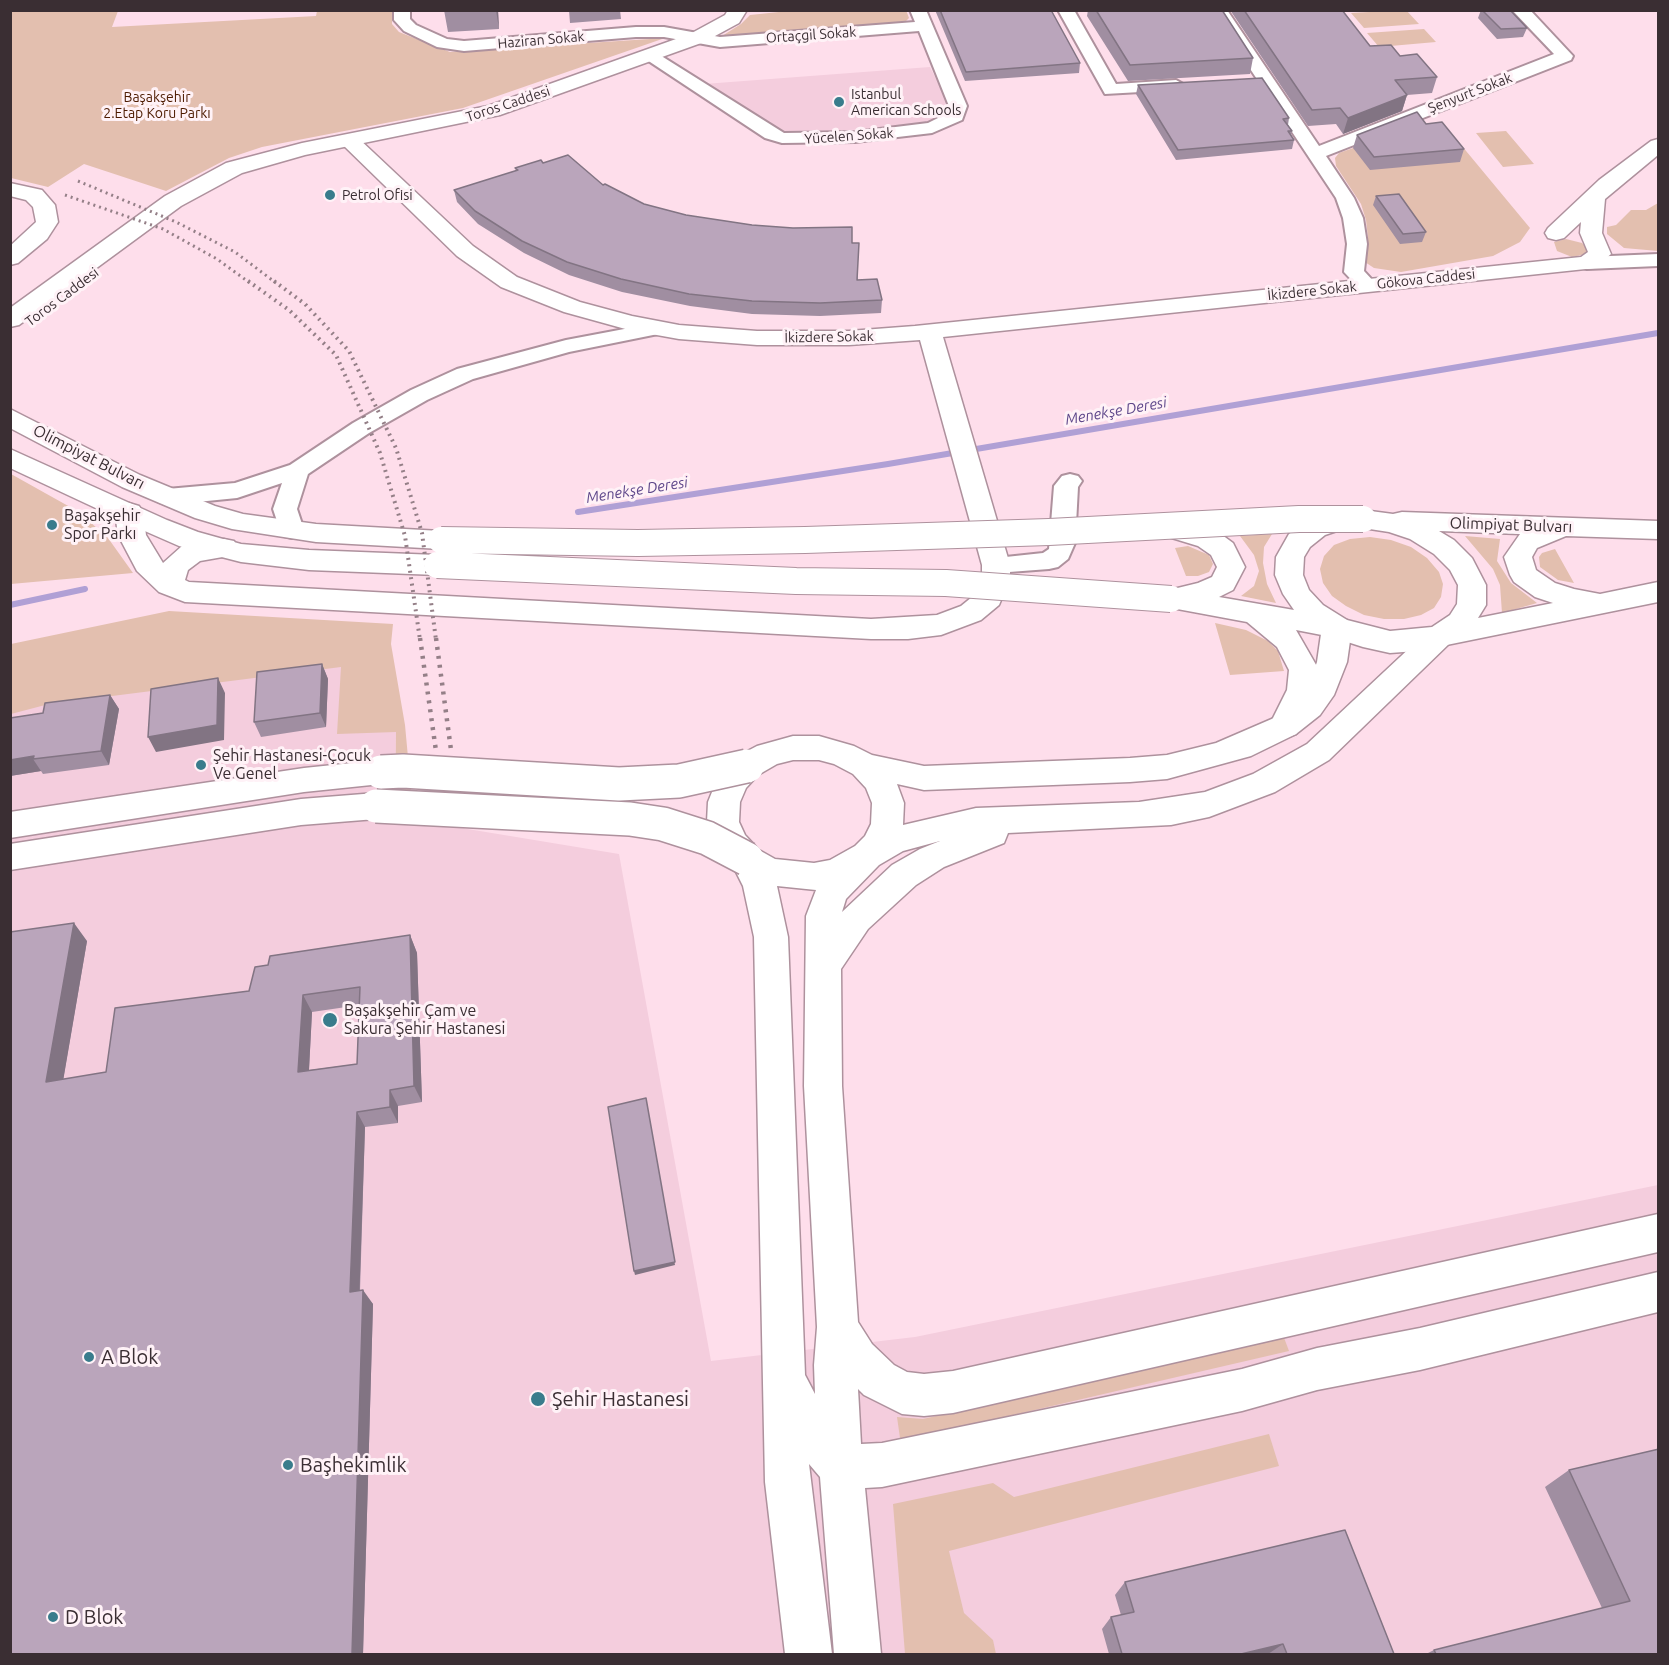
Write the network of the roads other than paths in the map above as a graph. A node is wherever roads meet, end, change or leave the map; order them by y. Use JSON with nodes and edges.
{"nodes":[{"id":1,"x":402,"y":10,"type":"edge"},
{"id":2,"x":738,"y":10,"type":"edge"},
{"id":3,"x":1066,"y":10,"type":"edge"},
{"id":4,"x":1219,"y":10,"type":"edge"},
{"id":5,"x":1520,"y":10,"type":"edge"},
{"id":6,"x":921,"y":18,"type":"edge"},
{"id":7,"x":697,"y":38,"type":"junction"},
{"id":8,"x":649,"y":56,"type":"junction"},
{"id":9,"x":1265,"y":80,"type":"junction"},
{"id":10,"x":1241,"y":81,"type":"edge"},
{"id":11,"x":1194,"y":84,"type":"edge"},
{"id":12,"x":350,"y":141,"type":"junction"},
{"id":13,"x":1659,"y":145,"type":"edge"},
{"id":14,"x":1316,"y":153,"type":"junction"},
{"id":15,"x":263,"y":160,"type":"junction"},
{"id":16,"x":10,"y":189,"type":"edge"},
{"id":17,"x":1594,"y":199,"type":"junction"},
{"id":18,"x":1532,"y":248,"type":"dead end"},
{"id":19,"x":1588,"y":257,"type":"junction"},
{"id":20,"x":10,"y":258,"type":"edge"},
{"id":21,"x":1659,"y":260,"type":"edge"},
{"id":22,"x":1355,"y":261,"type":"junction"},
{"id":23,"x":1484,"y":273,"type":"junction"},
{"id":24,"x":1398,"y":283,"type":"junction"},
{"id":25,"x":1367,"y":285,"type":"junction"},
{"id":26,"x":1323,"y":289,"type":"junction"},
{"id":27,"x":10,"y":320,"type":"edge"},
{"id":28,"x":973,"y":327,"type":"junction"},
{"id":29,"x":656,"y":328,"type":"junction"},
{"id":30,"x":929,"y":331,"type":"junction"},
{"id":31,"x":878,"y":336,"type":"junction"},
{"id":32,"x":10,"y":337,"type":"edge"},
{"id":33,"x":941,"y":365,"type":"junction"},
{"id":34,"x":10,"y":417,"type":"edge"},
{"id":35,"x":10,"y":457,"type":"edge"},
{"id":36,"x":298,"y":470,"type":"junction"},
{"id":37,"x":1070,"y":481,"type":"dead end"},
{"id":38,"x":167,"y":497,"type":"junction"},
{"id":39,"x":129,"y":512,"type":"junction"},
{"id":40,"x":1363,"y":519,"type":"junction"},
{"id":41,"x":1162,"y":526,"type":"junction"},
{"id":42,"x":1562,"y":527,"type":"junction"},
{"id":43,"x":292,"y":530,"type":"junction"},
{"id":44,"x":1659,"y":530,"type":"edge"},
{"id":45,"x":224,"y":548,"type":"junction"},
{"id":46,"x":439,"y":552,"type":"junction"},
{"id":47,"x":996,"y":565,"type":"junction"},
{"id":48,"x":169,"y":585,"type":"junction"},
{"id":49,"x":1659,"y":592,"type":"edge"},
{"id":50,"x":1171,"y":599,"type":"junction"},
{"id":51,"x":1609,"y":602,"type":"junction"},
{"id":52,"x":1254,"y":613,"type":"junction"},
{"id":53,"x":1337,"y":627,"type":"junction"},
{"id":54,"x":1441,"y":635,"type":"junction"},
{"id":55,"x":1285,"y":726,"type":"junction"},
{"id":56,"x":864,"y":765,"type":"junction"},
{"id":57,"x":747,"y":766,"type":"junction"},
{"id":58,"x":381,"y":772,"type":"junction"},
{"id":59,"x":203,"y":795,"type":"junction"},
{"id":60,"x":362,"y":807,"type":"junction"},
{"id":61,"x":1049,"y":820,"type":"junction"},
{"id":62,"x":10,"y":825,"type":"edge"},
{"id":63,"x":117,"y":841,"type":"junction"},
{"id":64,"x":10,"y":857,"type":"edge"},
{"id":65,"x":747,"y":859,"type":"junction"},
{"id":66,"x":859,"y":862,"type":"junction"},
{"id":67,"x":824,"y":965,"type":"junction"},
{"id":68,"x":1659,"y":1233,"type":"edge"},
{"id":69,"x":1659,"y":1292,"type":"edge"},
{"id":70,"x":838,"y":1327,"type":"junction"},
{"id":71,"x":786,"y":1382,"type":"junction"},
{"id":72,"x":841,"y":1468,"type":"junction"},
{"id":73,"x":808,"y":1654,"type":"edge"},
{"id":74,"x":858,"y":1654,"type":"edge"}],
"edges":[{"from":1,"to":7,"type":"street","name":"Haziran Sokak"},
{"from":2,"to":7,"type":"street","name":"Toros Caddesi"},
{"from":3,"to":11,"type":"street"},
{"from":4,"to":9,"type":"street","name":"İkizdere Sokak"},
{"from":5,"to":14,"type":"street","name":"Şenyurt Sokak"},
{"from":6,"to":7,"type":"street","name":"Ortaçgil Sokak"},
{"from":6,"to":8,"type":"street","name":"Yücelen Sokak"},
{"from":7,"to":8,"type":"street","name":"Toros Caddesi"},
{"from":8,"to":12,"type":"street","name":"Toros Caddesi"},
{"from":9,"to":10,"type":"street"},
{"from":9,"to":14,"type":"street","name":"İkizdere Sokak"},
{"from":12,"to":15,"type":"street","name":"Toros Caddesi"},
{"from":12,"to":29,"type":"street","name":"İkizdere Sokak"},
{"from":13,"to":17,"type":"street"},
{"from":14,"to":22,"type":"street","name":"İkizdere Sokak"},
{"from":15,"to":27,"type":"street","name":"Toros Caddesi"},
{"from":15,"to":32,"type":"street","name":"Toros Caddesi"},
{"from":16,"to":20,"type":"street"},
{"from":17,"to":19,"type":"street"},
{"from":17,"to":19,"type":"street"},
{"from":18,"to":23,"type":"street","name":"Gökova Caddesi"},
{"from":19,"to":21,"type":"street"},
{"from":19,"to":23,"type":"street","name":"Gökova Caddesi"},
{"from":22,"to":24,"type":"street"},
{"from":22,"to":25,"type":"street"},
{"from":22,"to":26,"type":"street"},
{"from":23,"to":24,"type":"street","name":"Gökova Caddesi"},
{"from":24,"to":25,"type":"street","name":"Gökova Caddesi"},
{"from":25,"to":26,"type":"street","name":"İkizdere Sokak"},
{"from":26,"to":28,"type":"street","name":"İkizdere Sokak"},
{"from":28,"to":30,"type":"street","name":"İkizdere Sokak"},
{"from":28,"to":33,"type":"street"},
{"from":29,"to":31,"type":"street","name":"İkizdere Sokak"},
{"from":29,"to":36,"type":"street"},
{"from":30,"to":31,"type":"street","name":"İkizdere Sokak"},
{"from":30,"to":33,"type":"street"},
{"from":31,"to":33,"type":"street"},
{"from":33,"to":47,"type":"street"},
{"from":34,"to":38,"type":"street","name":"Olimpiyat Bulvarı"},
{"from":35,"to":39,"type":"street","name":"Olimpiyat Bulvarı"},
{"from":36,"to":38,"type":"street"},
{"from":36,"to":43,"type":"street"},
{"from":37,"to":47,"type":"street"},
{"from":38,"to":43,"type":"street","name":"Olimpiyat Bulvarı"},
{"from":39,"to":45,"type":"street","name":"Olimpiyat Bulvarı"},
{"from":39,"to":48,"type":"street"},
{"from":40,"to":41,"type":"street","bridge":true},
{"from":40,"to":42,"type":"street","name":"Olimpiyat Bulvarı"},
{"from":40,"to":53,"type":"street","bridge":true},
{"from":40,"to":54,"type":"street"},
{"from":41,"to":46,"type":"street","bridge":true},
{"from":41,"to":50,"type":"street","bridge":true},
{"from":42,"to":44,"type":"street","name":"Olimpiyat Bulvarı"},
{"from":42,"to":51,"type":"street"},
{"from":43,"to":46,"type":"street","name":"Olimpiyat Bulvarı"},
{"from":45,"to":46,"type":"street","name":"Olimpiyat Bulvarı"},
{"from":45,"to":48,"type":"street"},
{"from":46,"to":50,"type":"street","bridge":true},
{"from":47,"to":48,"type":"street"},
{"from":49,"to":51,"type":"street"},
{"from":50,"to":52,"type":"street"},
{"from":51,"to":54,"type":"street"},
{"from":52,"to":53,"type":"street"},
{"from":52,"to":55,"type":"street"},
{"from":53,"to":54,"type":"street"},
{"from":53,"to":55,"type":"street"},
{"from":54,"to":61,"type":"street"},
{"from":55,"to":56,"type":"street"},
{"from":56,"to":57,"type":"street"},
{"from":56,"to":66,"type":"street"},
{"from":57,"to":58,"type":"street","bridge":true},
{"from":57,"to":65,"type":"street","bridge":true},
{"from":58,"to":59,"type":"street"},
{"from":58,"to":60,"type":"street"},
{"from":59,"to":62,"type":"street"},
{"from":59,"to":63,"type":"street"},
{"from":60,"to":63,"type":"street"},
{"from":60,"to":65,"type":"street","bridge":true},
{"from":61,"to":66,"type":"street"},
{"from":61,"to":67,"type":"street"},
{"from":63,"to":64,"type":"street"},
{"from":65,"to":66,"type":"street"},
{"from":65,"to":71,"type":"street"},
{"from":66,"to":67,"type":"street"},
{"from":67,"to":70,"type":"street"},
{"from":68,"to":70,"type":"street"},
{"from":69,"to":72,"type":"street"},
{"from":70,"to":72,"type":"street"},
{"from":71,"to":72,"type":"street"},
{"from":71,"to":73,"type":"street"},
{"from":72,"to":74,"type":"street"}]}
